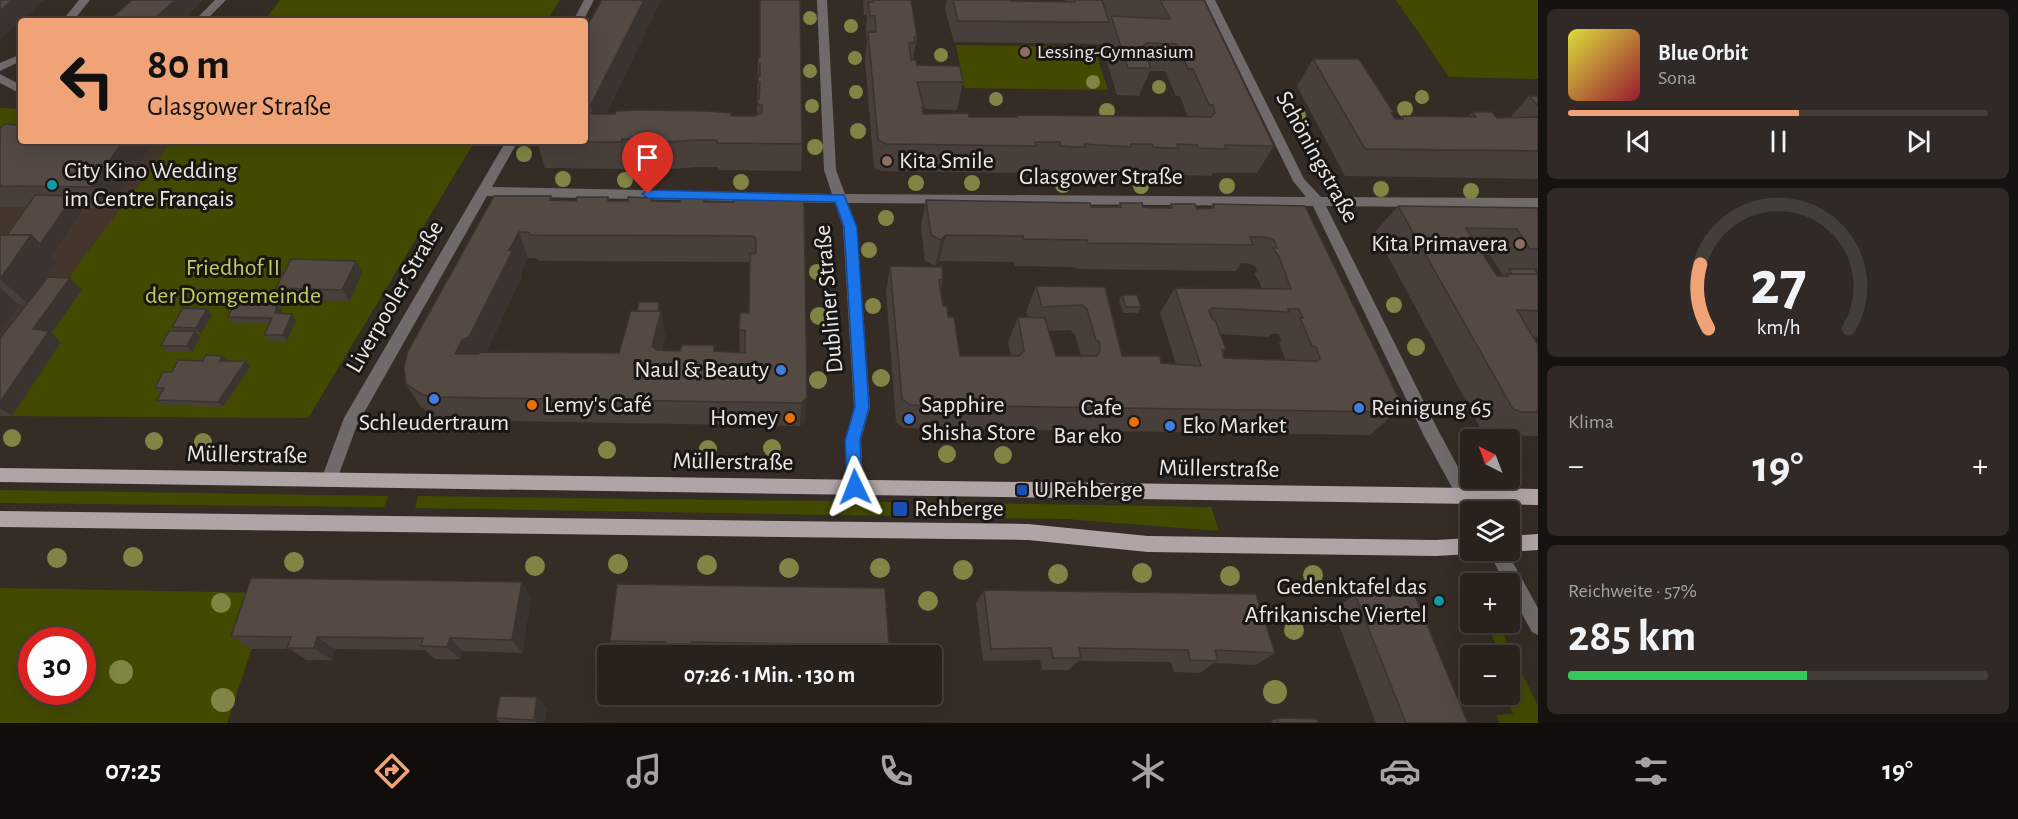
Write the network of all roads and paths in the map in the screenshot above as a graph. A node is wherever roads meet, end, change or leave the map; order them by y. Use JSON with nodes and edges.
{"nodes":[{"id":1,"x":85,"y":0,"type":"edge"},
{"id":2,"x":221,"y":0,"type":"edge"},
{"id":3,"x":589,"y":0,"type":"edge"},
{"id":4,"x":822,"y":0,"type":"edge"},
{"id":5,"x":1210,"y":0,"type":"edge"},
{"id":6,"x":70,"y":18,"type":"edge"},
{"id":7,"x":202,"y":18,"type":"edge"},
{"id":8,"x":580,"y":18,"type":"edge"},
{"id":9,"x":18,"y":58,"type":"edge"},
{"id":10,"x":0,"y":67,"type":"edge"},
{"id":11,"x":0,"y":78,"type":"edge"},
{"id":12,"x":18,"y":88,"type":"edge"},
{"id":13,"x":510,"y":144,"type":"edge"},
{"id":14,"x":484,"y":191,"type":"junction"},
{"id":15,"x":840,"y":198,"type":"junction"},
{"id":16,"x":1317,"y":201,"type":"junction"},
{"id":17,"x":1538,"y":203,"type":"edge"},
{"id":18,"x":0,"y":475,"type":"edge"},
{"id":19,"x":329,"y":480,"type":"junction"},
{"id":20,"x":855,"y":487,"type":"junction"},
{"id":21,"x":1466,"y":496,"type":"junction"},
{"id":22,"x":1538,"y":497,"type":"edge"},
{"id":23,"x":1468,"y":501,"type":"edge"},
{"id":24,"x":0,"y":519,"type":"edge"},
{"id":25,"x":1538,"y":542,"type":"edge"},
{"id":26,"x":1520,"y":543,"type":"edge"},
{"id":27,"x":1460,"y":547,"type":"edge"},
{"id":28,"x":1502,"y":561,"type":"edge"},
{"id":29,"x":1538,"y":626,"type":"edge"}],
"edges":[{"from":1,"to":6,"type":"street"},
{"from":2,"to":7,"type":"street"},
{"from":3,"to":8,"type":"street"},
{"from":4,"to":15,"type":"street","name":"Dubliner Straße"},
{"from":5,"to":16,"type":"street","name":"Schöningstraße"},
{"from":9,"to":10,"type":"street"},
{"from":11,"to":12,"type":"street"},
{"from":13,"to":14,"type":"street","name":"Liverpooler Straße"},
{"from":14,"to":15,"type":"street","name":"Glasgower Straße"},
{"from":14,"to":19,"type":"street","name":"Liverpooler Straße"},
{"from":15,"to":16,"type":"street","name":"Glasgower Straße"},
{"from":15,"to":20,"type":"street","name":"Dubliner Straße"},
{"from":16,"to":17,"type":"street","name":"Glasgower Straße"},
{"from":16,"to":21,"type":"street","name":"Schöningstraße"},
{"from":18,"to":19,"type":"main road","name":"Müllerstraße"},
{"from":19,"to":20,"type":"main road","name":"Müllerstraße"},
{"from":20,"to":21,"type":"main road","name":"Müllerstraße"},
{"from":21,"to":22,"type":"main road","name":"Müllerstraße"},
{"from":21,"to":23,"type":"street","name":"Schöningstraße"},
{"from":24,"to":27,"type":"main road"},
{"from":25,"to":26,"type":"main road"},
{"from":28,"to":29,"type":"street"}]}
